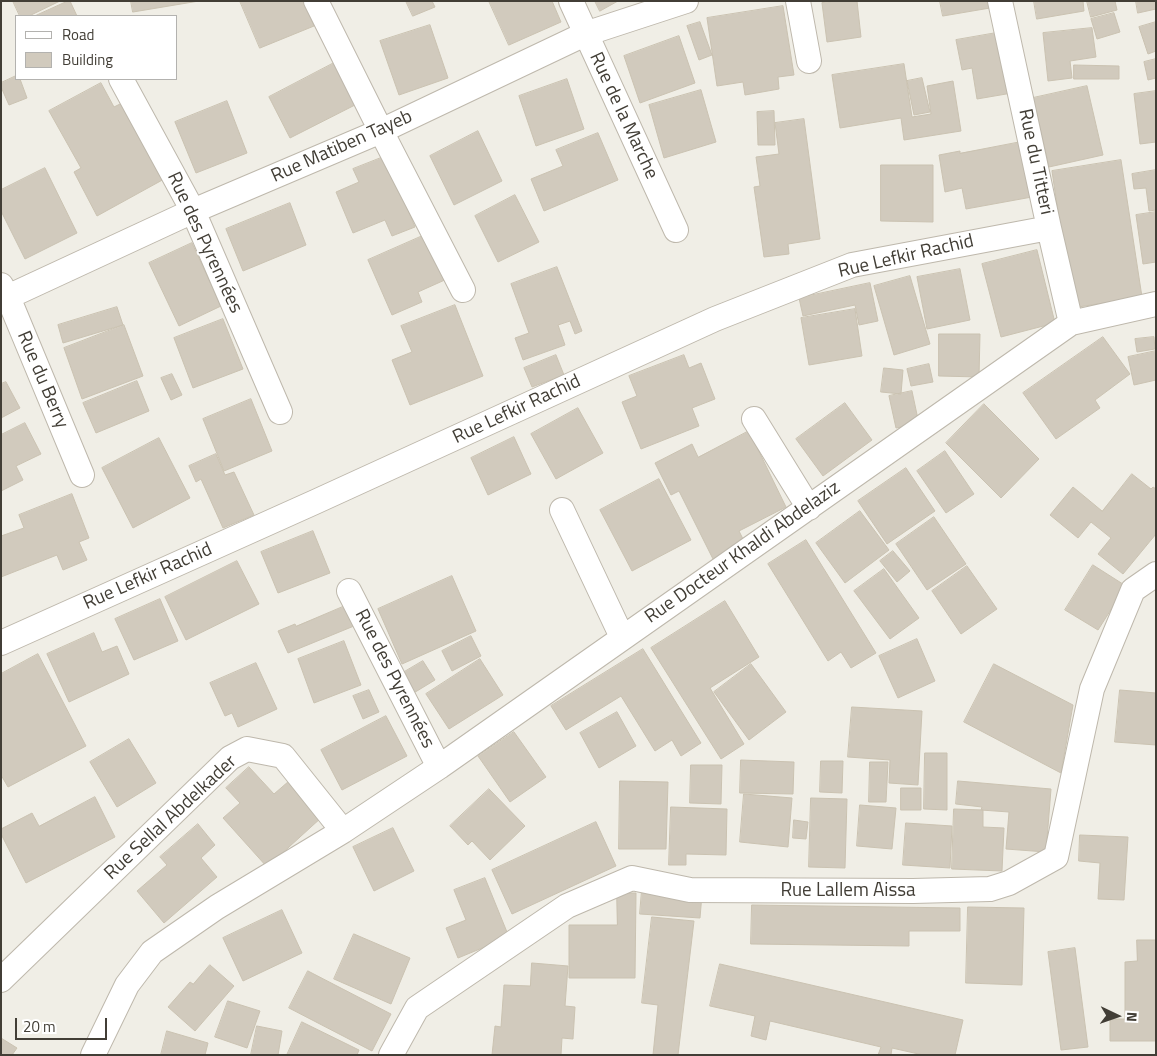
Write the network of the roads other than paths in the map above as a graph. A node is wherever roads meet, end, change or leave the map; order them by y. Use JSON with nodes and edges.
{"nodes":[{"id":1,"x":316,"y":1,"type":"edge"},
{"id":2,"x":571,"y":1,"type":"edge"},
{"id":3,"x":686,"y":1,"type":"edge"},
{"id":4,"x":798,"y":1,"type":"edge"},
{"id":5,"x":1000,"y":1,"type":"edge"},
{"id":6,"x":585,"y":34,"type":"junction"},
{"id":7,"x":809,"y":61,"type":"dead end"},
{"id":8,"x":121,"y":80,"type":"edge"},
{"id":9,"x":381,"y":131,"type":"junction"},
{"id":10,"x":193,"y":211,"type":"junction"},
{"id":11,"x":1048,"y":228,"type":"junction"},
{"id":12,"x":676,"y":230,"type":"dead end"},
{"id":13,"x":463,"y":290,"type":"dead end"},
{"id":14,"x":3,"y":294,"type":"edge"},
{"id":15,"x":1156,"y":304,"type":"edge"},
{"id":16,"x":1071,"y":323,"type":"junction"},
{"id":17,"x":280,"y":412,"type":"dead end"},
{"id":18,"x":754,"y":419,"type":"dead end"},
{"id":19,"x":82,"y":475,"type":"dead end"},
{"id":20,"x":809,"y":508,"type":"junction"},
{"id":21,"x":562,"y":510,"type":"dead end"},
{"id":22,"x":1156,"y":574,"type":"edge"},
{"id":23,"x":350,"y":591,"type":"dead end"},
{"id":24,"x":622,"y":637,"type":"junction"},
{"id":25,"x":1,"y":643,"type":"edge"},
{"id":26,"x":439,"y":767,"type":"junction"},
{"id":27,"x":343,"y":831,"type":"junction"},
{"id":28,"x":1,"y":980,"type":"edge"},
{"id":29,"x":93,"y":1055,"type":"edge"},
{"id":30,"x":391,"y":1055,"type":"edge"}],
"edges":[{"from":1,"to":9,"type":"street"},
{"from":2,"to":6,"type":"street","name":"Rue de la Marche"},
{"from":3,"to":6,"type":"street","name":"Rue Matiben Tayeb"},
{"from":4,"to":7,"type":"street"},
{"from":5,"to":11,"type":"street","name":"Rue du Titteri"},
{"from":6,"to":9,"type":"street","name":"Rue Matiben Tayeb"},
{"from":6,"to":12,"type":"street","name":"Rue de la Marche"},
{"from":8,"to":10,"type":"street","name":"Rue des Pyrennées"},
{"from":9,"to":10,"type":"street","name":"Rue Matiben Tayeb"},
{"from":9,"to":13,"type":"street"},
{"from":10,"to":14,"type":"street","name":"Rue Matiben Tayeb"},
{"from":10,"to":17,"type":"street","name":"Rue des Pyrennées"},
{"from":11,"to":16,"type":"street","name":"Rue du Titteri"},
{"from":11,"to":25,"type":"street","name":"Rue Lefkir Rachid"},
{"from":14,"to":19,"type":"street","name":"Rue du Berry"},
{"from":15,"to":16,"type":"street","name":"Rue Docteur Khaldi Abdelaziz"},
{"from":16,"to":20,"type":"street","name":"Rue Docteur Khaldi Abdelaziz"},
{"from":18,"to":20,"type":"street"},
{"from":20,"to":24,"type":"street","name":"Rue Docteur Khaldi Abdelaziz"},
{"from":21,"to":24,"type":"street"},
{"from":22,"to":30,"type":"street","name":"Rue Lallem Aissa"},
{"from":23,"to":26,"type":"street","name":"Rue des Pyrennées"},
{"from":24,"to":26,"type":"street","name":"Rue Docteur Khaldi Abdelaziz"},
{"from":26,"to":27,"type":"street","name":"Rue Docteur Khaldi Abdelaziz"},
{"from":27,"to":28,"type":"street","name":"Rue Sellal Abdelkader"},
{"from":27,"to":29,"type":"street","name":"Rue Docteur Khaldi Abdelaziz"}]}
